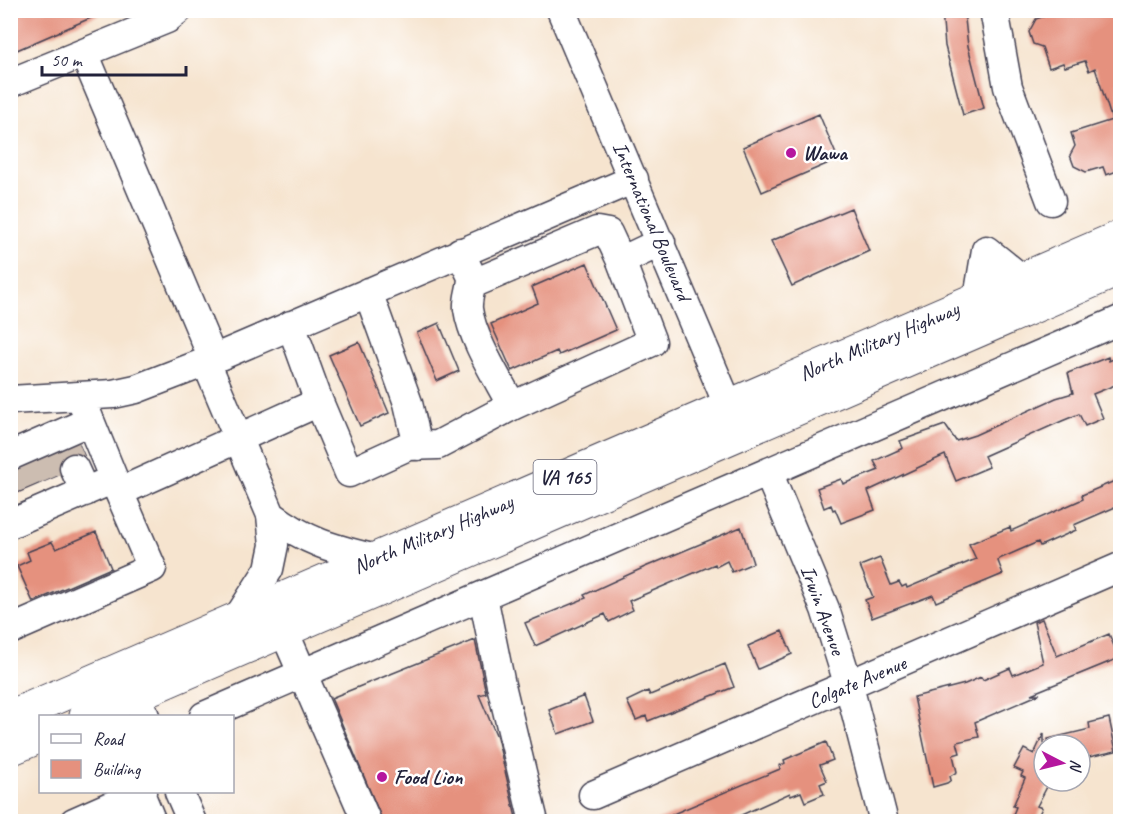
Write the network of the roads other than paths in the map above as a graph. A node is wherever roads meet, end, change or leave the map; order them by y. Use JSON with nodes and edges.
{"nodes":[{"id":1,"x":178,"y":10,"type":"edge"},
{"id":2,"x":561,"y":10,"type":"edge"},
{"id":3,"x":994,"y":10,"type":"edge"},
{"id":4,"x":84,"y":52,"type":"junction"},
{"id":5,"x":10,"y":83,"type":"edge"},
{"id":6,"x":634,"y":179,"type":"junction"},
{"id":7,"x":1051,"y":201,"type":"dead end"},
{"id":8,"x":1120,"y":237,"type":"edge"},
{"id":9,"x":661,"y":242,"type":"junction"},
{"id":10,"x":460,"y":252,"type":"junction"},
{"id":11,"x":621,"y":261,"type":"junction"},
{"id":12,"x":1120,"y":269,"type":"edge"},
{"id":13,"x":472,"y":284,"type":"junction"},
{"id":14,"x":368,"y":292,"type":"junction"},
{"id":15,"x":1120,"y":320,"type":"edge"},
{"id":16,"x":291,"y":326,"type":"junction"},
{"id":17,"x":209,"y":361,"type":"junction"},
{"id":18,"x":10,"y":400,"type":"edge"},
{"id":19,"x":319,"y":402,"type":"junction"},
{"id":20,"x":512,"y":406,"type":"junction"},
{"id":21,"x":85,"y":409,"type":"junction"},
{"id":22,"x":735,"y":420,"type":"junction"},
{"id":23,"x":238,"y":438,"type":"junction"},
{"id":24,"x":418,"y":446,"type":"junction"},
{"id":25,"x":768,"y":472,"type":"junction"},
{"id":26,"x":39,"y":478,"type":"edge"},
{"id":27,"x":117,"y":486,"type":"junction"},
{"id":28,"x":271,"y":515,"type":"junction"},
{"id":29,"x":376,"y":559,"type":"junction"},
{"id":30,"x":1120,"y":567,"type":"edge"},
{"id":31,"x":483,"y":596,"type":"junction"},
{"id":32,"x":237,"y":619,"type":"junction"},
{"id":33,"x":10,"y":630,"type":"edge"},
{"id":34,"x":284,"y":631,"type":"junction"},
{"id":35,"x":302,"y":674,"type":"junction"},
{"id":36,"x":849,"y":686,"type":"junction"},
{"id":37,"x":140,"y":706,"type":"edge"},
{"id":38,"x":96,"y":715,"type":"edge"},
{"id":39,"x":209,"y":715,"type":"edge"},
{"id":40,"x":10,"y":717,"type":"edge"},
{"id":41,"x":39,"y":736,"type":"edge"},
{"id":42,"x":10,"y":749,"type":"edge"},
{"id":43,"x":139,"y":793,"type":"edge"},
{"id":44,"x":141,"y":793,"type":"edge"},
{"id":45,"x":179,"y":793,"type":"edge"},
{"id":46,"x":593,"y":795,"type":"dead end"},
{"id":47,"x":74,"y":822,"type":"edge"},
{"id":48,"x":152,"y":822,"type":"edge"},
{"id":49,"x":192,"y":822,"type":"edge"},
{"id":50,"x":367,"y":822,"type":"edge"},
{"id":51,"x":534,"y":822,"type":"edge"},
{"id":52,"x":884,"y":822,"type":"edge"}],
"edges":[{"from":1,"to":4,"type":"street"},
{"from":2,"to":6,"type":"street","name":"International Boulevard"},
{"from":3,"to":7,"type":"street"},
{"from":4,"to":5,"type":"street"},
{"from":4,"to":17,"type":"street"},
{"from":6,"to":9,"type":"street","name":"International Boulevard"},
{"from":6,"to":10,"type":"street"},
{"from":8,"to":22,"type":"main road","name":"North Military Highway","number":"VA 165"},
{"from":9,"to":11,"type":"street"},
{"from":9,"to":22,"type":"street","name":"International Boulevard"},
{"from":10,"to":13,"type":"street"},
{"from":10,"to":14,"type":"street"},
{"from":11,"to":13,"type":"street"},
{"from":11,"to":20,"type":"street"},
{"from":12,"to":22,"type":"main road","name":"North Military Highway","number":"VA 165"},
{"from":13,"to":20,"type":"street"},
{"from":14,"to":16,"type":"street"},
{"from":14,"to":24,"type":"street"},
{"from":15,"to":25,"type":"street"},
{"from":16,"to":17,"type":"street"},
{"from":16,"to":19,"type":"street"},
{"from":17,"to":21,"type":"street"},
{"from":17,"to":23,"type":"street"},
{"from":18,"to":21,"type":"street"},
{"from":19,"to":23,"type":"street"},
{"from":19,"to":24,"type":"street"},
{"from":20,"to":24,"type":"street"},
{"from":21,"to":26,"type":"street"},
{"from":21,"to":27,"type":"street"},
{"from":22,"to":29,"type":"main road","name":"North Military Highway","number":"VA 165"},
{"from":22,"to":34,"type":"main road","name":"North Military Highway","number":"VA 165"},
{"from":23,"to":27,"type":"street"},
{"from":23,"to":28,"type":"street"},
{"from":25,"to":31,"type":"street"},
{"from":25,"to":36,"type":"street","name":"Irwin Avenue"},
{"from":26,"to":27,"type":"street"},
{"from":27,"to":33,"type":"street"},
{"from":28,"to":29,"type":"street"},
{"from":28,"to":32,"type":"street"},
{"from":29,"to":32,"type":"main road","name":"North Military Highway","number":"VA 165"},
{"from":30,"to":36,"type":"street","name":"Colgate Avenue"},
{"from":31,"to":35,"type":"street"},
{"from":31,"to":51,"type":"street"},
{"from":32,"to":40,"type":"main road","name":"North Military Highway","number":"VA 165"},
{"from":34,"to":35,"type":"street"},
{"from":34,"to":37,"type":"main road","name":"North Military Highway","number":"VA 165"},
{"from":35,"to":39,"type":"street"},
{"from":35,"to":50,"type":"street"},
{"from":36,"to":46,"type":"street","name":"Colgate Avenue"},
{"from":36,"to":52,"type":"street","name":"Irwin Avenue"},
{"from":37,"to":38,"type":"main road","name":"North Military Highway","number":"VA 165"},
{"from":41,"to":42,"type":"main road"},
{"from":43,"to":47,"type":"street"},
{"from":44,"to":48,"type":"street"},
{"from":45,"to":49,"type":"street"}]}
